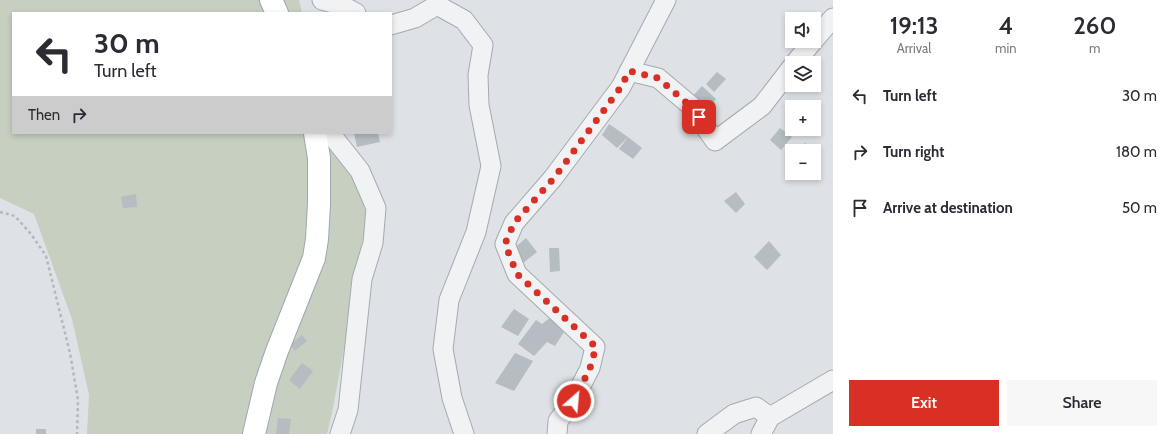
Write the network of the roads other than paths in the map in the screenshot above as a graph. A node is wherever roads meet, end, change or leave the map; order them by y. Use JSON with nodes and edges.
{"nodes":[{"id":1,"x":272,"y":0,"type":"edge"},
{"id":2,"x":322,"y":0,"type":"edge"},
{"id":3,"x":666,"y":0,"type":"edge"},
{"id":4,"x":277,"y":12,"type":"edge"},
{"id":5,"x":354,"y":12,"type":"edge"},
{"id":6,"x":833,"y":18,"type":"edge"},
{"id":7,"x":392,"y":25,"type":"edge"},
{"id":8,"x":821,"y":32,"type":"edge"},
{"id":9,"x":808,"y":48,"type":"edge"},
{"id":10,"x":801,"y":56,"type":"edge"},
{"id":11,"x":629,"y":71,"type":"junction"},
{"id":12,"x":785,"y":77,"type":"edge"},
{"id":13,"x":315,"y":134,"type":"edge"},
{"id":14,"x":331,"y":134,"type":"edge"},
{"id":15,"x":833,"y":380,"type":"edge"},
{"id":16,"x":770,"y":417,"type":"junction"},
{"id":17,"x":254,"y":434,"type":"edge"},
{"id":18,"x":340,"y":434,"type":"edge"},
{"id":19,"x":464,"y":434,"type":"edge"},
{"id":20,"x":557,"y":434,"type":"edge"},
{"id":21,"x":707,"y":434,"type":"edge"},
{"id":22,"x":761,"y":434,"type":"edge"}],
"edges":[{"from":1,"to":4,"type":"main road"},
{"from":2,"to":5,"type":"street"},
{"from":3,"to":11,"type":"street"},
{"from":6,"to":8,"type":"street"},
{"from":7,"to":19,"type":"street"},
{"from":9,"to":10,"type":"street"},
{"from":11,"to":12,"type":"street"},
{"from":11,"to":20,"type":"street"},
{"from":13,"to":17,"type":"main road"},
{"from":14,"to":18,"type":"street"},
{"from":15,"to":16,"type":"street"},
{"from":16,"to":21,"type":"street"},
{"from":16,"to":22,"type":"street"}]}
